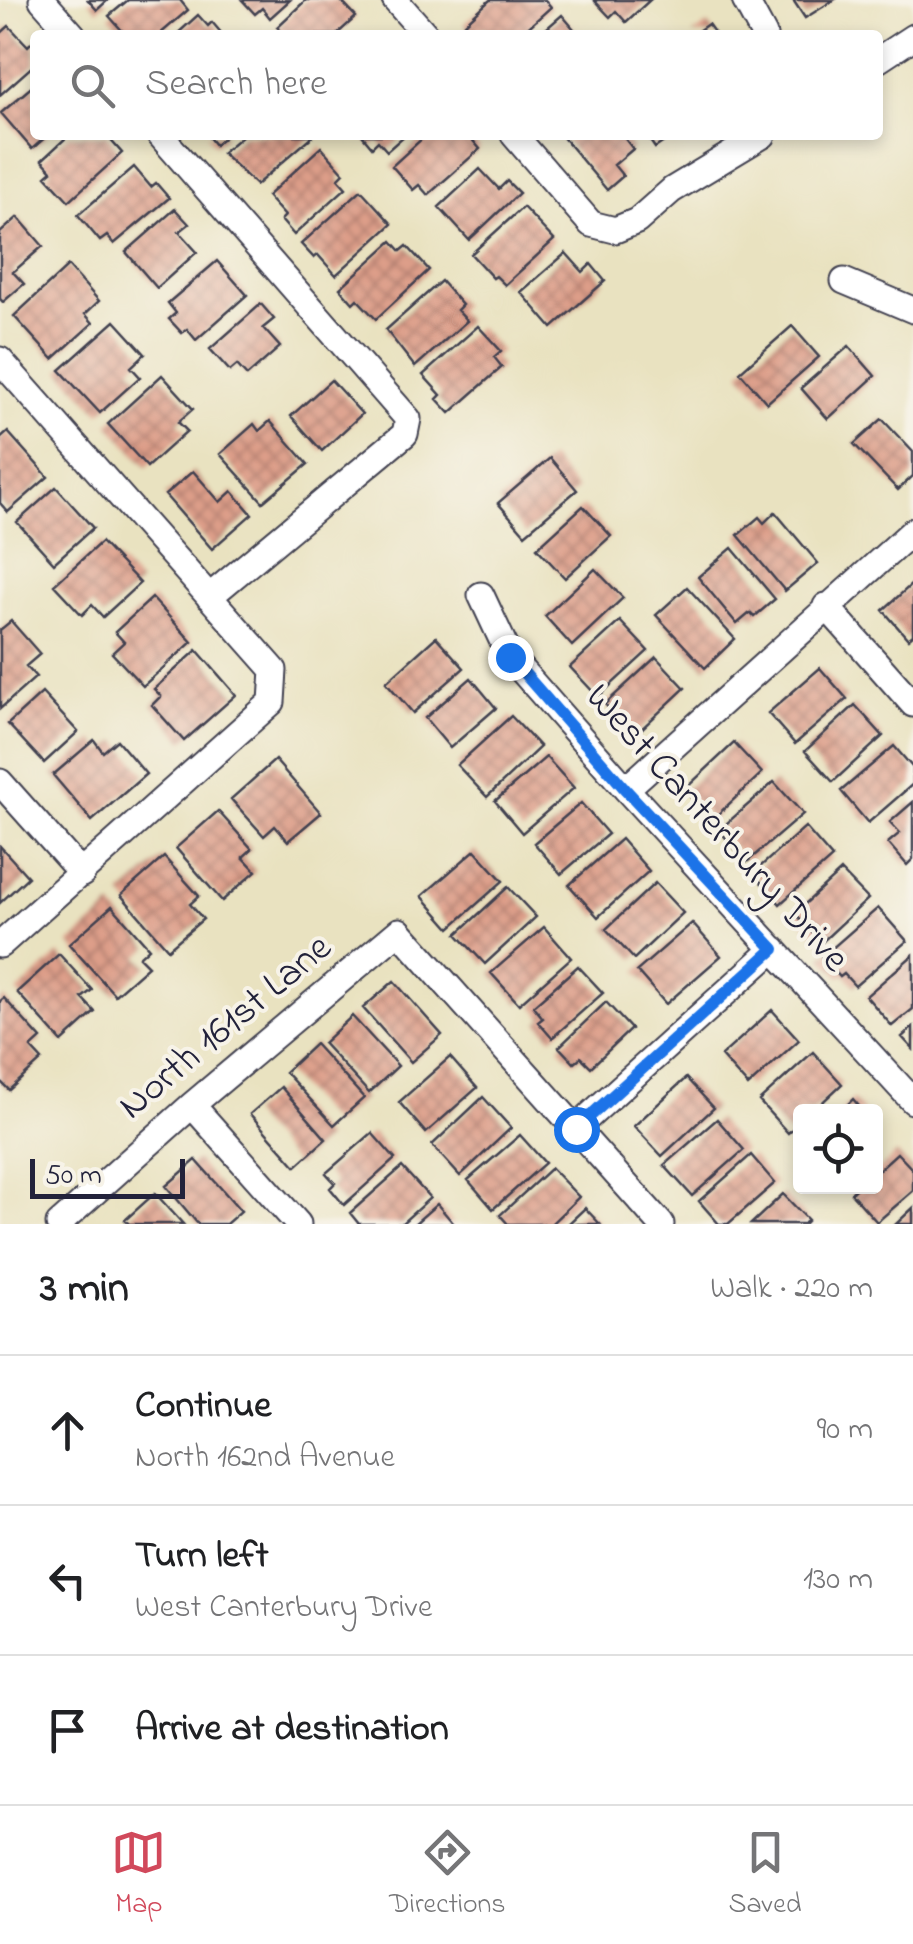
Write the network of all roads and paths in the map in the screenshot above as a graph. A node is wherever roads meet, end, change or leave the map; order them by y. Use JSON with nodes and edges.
{"nodes":[{"id":1,"x":42,"y":0,"type":"edge"},
{"id":2,"x":396,"y":0,"type":"edge"},
{"id":3,"x":745,"y":0,"type":"edge"},
{"id":4,"x":69,"y":30,"type":"edge"},
{"id":5,"x":422,"y":30,"type":"edge"},
{"id":6,"x":761,"y":30,"type":"edge"},
{"id":7,"x":913,"y":36,"type":"edge"},
{"id":8,"x":883,"y":57,"type":"edge"},
{"id":9,"x":164,"y":140,"type":"edge"},
{"id":10,"x":518,"y":140,"type":"edge"},
{"id":11,"x":755,"y":140,"type":"edge"},
{"id":12,"x":844,"y":281,"type":"dead end"},
{"id":13,"x":913,"y":310,"type":"edge"},
{"id":14,"x":0,"y":360,"type":"edge"},
{"id":15,"x":913,"y":531,"type":"edge"},
{"id":16,"x":481,"y":596,"type":"dead end"},
{"id":17,"x":209,"y":598,"type":"junction"},
{"id":18,"x":826,"y":606,"type":"junction"},
{"id":19,"x":913,"y":704,"type":"edge"},
{"id":20,"x":0,"y":782,"type":"edge"},
{"id":21,"x":626,"y":790,"type":"junction"},
{"id":22,"x":82,"y":874,"type":"junction"},
{"id":23,"x":0,"y":946,"type":"edge"},
{"id":24,"x":774,"y":949,"type":"junction"},
{"id":25,"x":913,"y":1101,"type":"edge"},
{"id":26,"x":192,"y":1105,"type":"junction"},
{"id":27,"x":576,"y":1129,"type":"junction"},
{"id":28,"x":58,"y":1224,"type":"edge"},
{"id":29,"x":298,"y":1224,"type":"edge"},
{"id":30,"x":661,"y":1224,"type":"edge"}],
"edges":[{"from":1,"to":4,"type":"street"},
{"from":2,"to":5,"type":"street"},
{"from":3,"to":6,"type":"street"},
{"from":7,"to":8,"type":"street"},
{"from":9,"to":17,"type":"street"},
{"from":10,"to":11,"type":"street"},
{"from":12,"to":13,"type":"street"},
{"from":14,"to":17,"type":"street"},
{"from":15,"to":18,"type":"street"},
{"from":16,"to":21,"type":"street","name":"West Canterbury Drive"},
{"from":17,"to":22,"type":"street"},
{"from":18,"to":19,"type":"street"},
{"from":18,"to":21,"type":"street"},
{"from":20,"to":22,"type":"street"},
{"from":21,"to":24,"type":"street","name":"West Canterbury Drive"},
{"from":22,"to":23,"type":"street"},
{"from":24,"to":25,"type":"street","name":"West Canterbury Drive"},
{"from":24,"to":27,"type":"street"},
{"from":26,"to":27,"type":"street","name":"North 161st Lane"},
{"from":26,"to":28,"type":"street","name":"North 161st Lane"},
{"from":26,"to":29,"type":"street"},
{"from":27,"to":30,"type":"street"}]}
